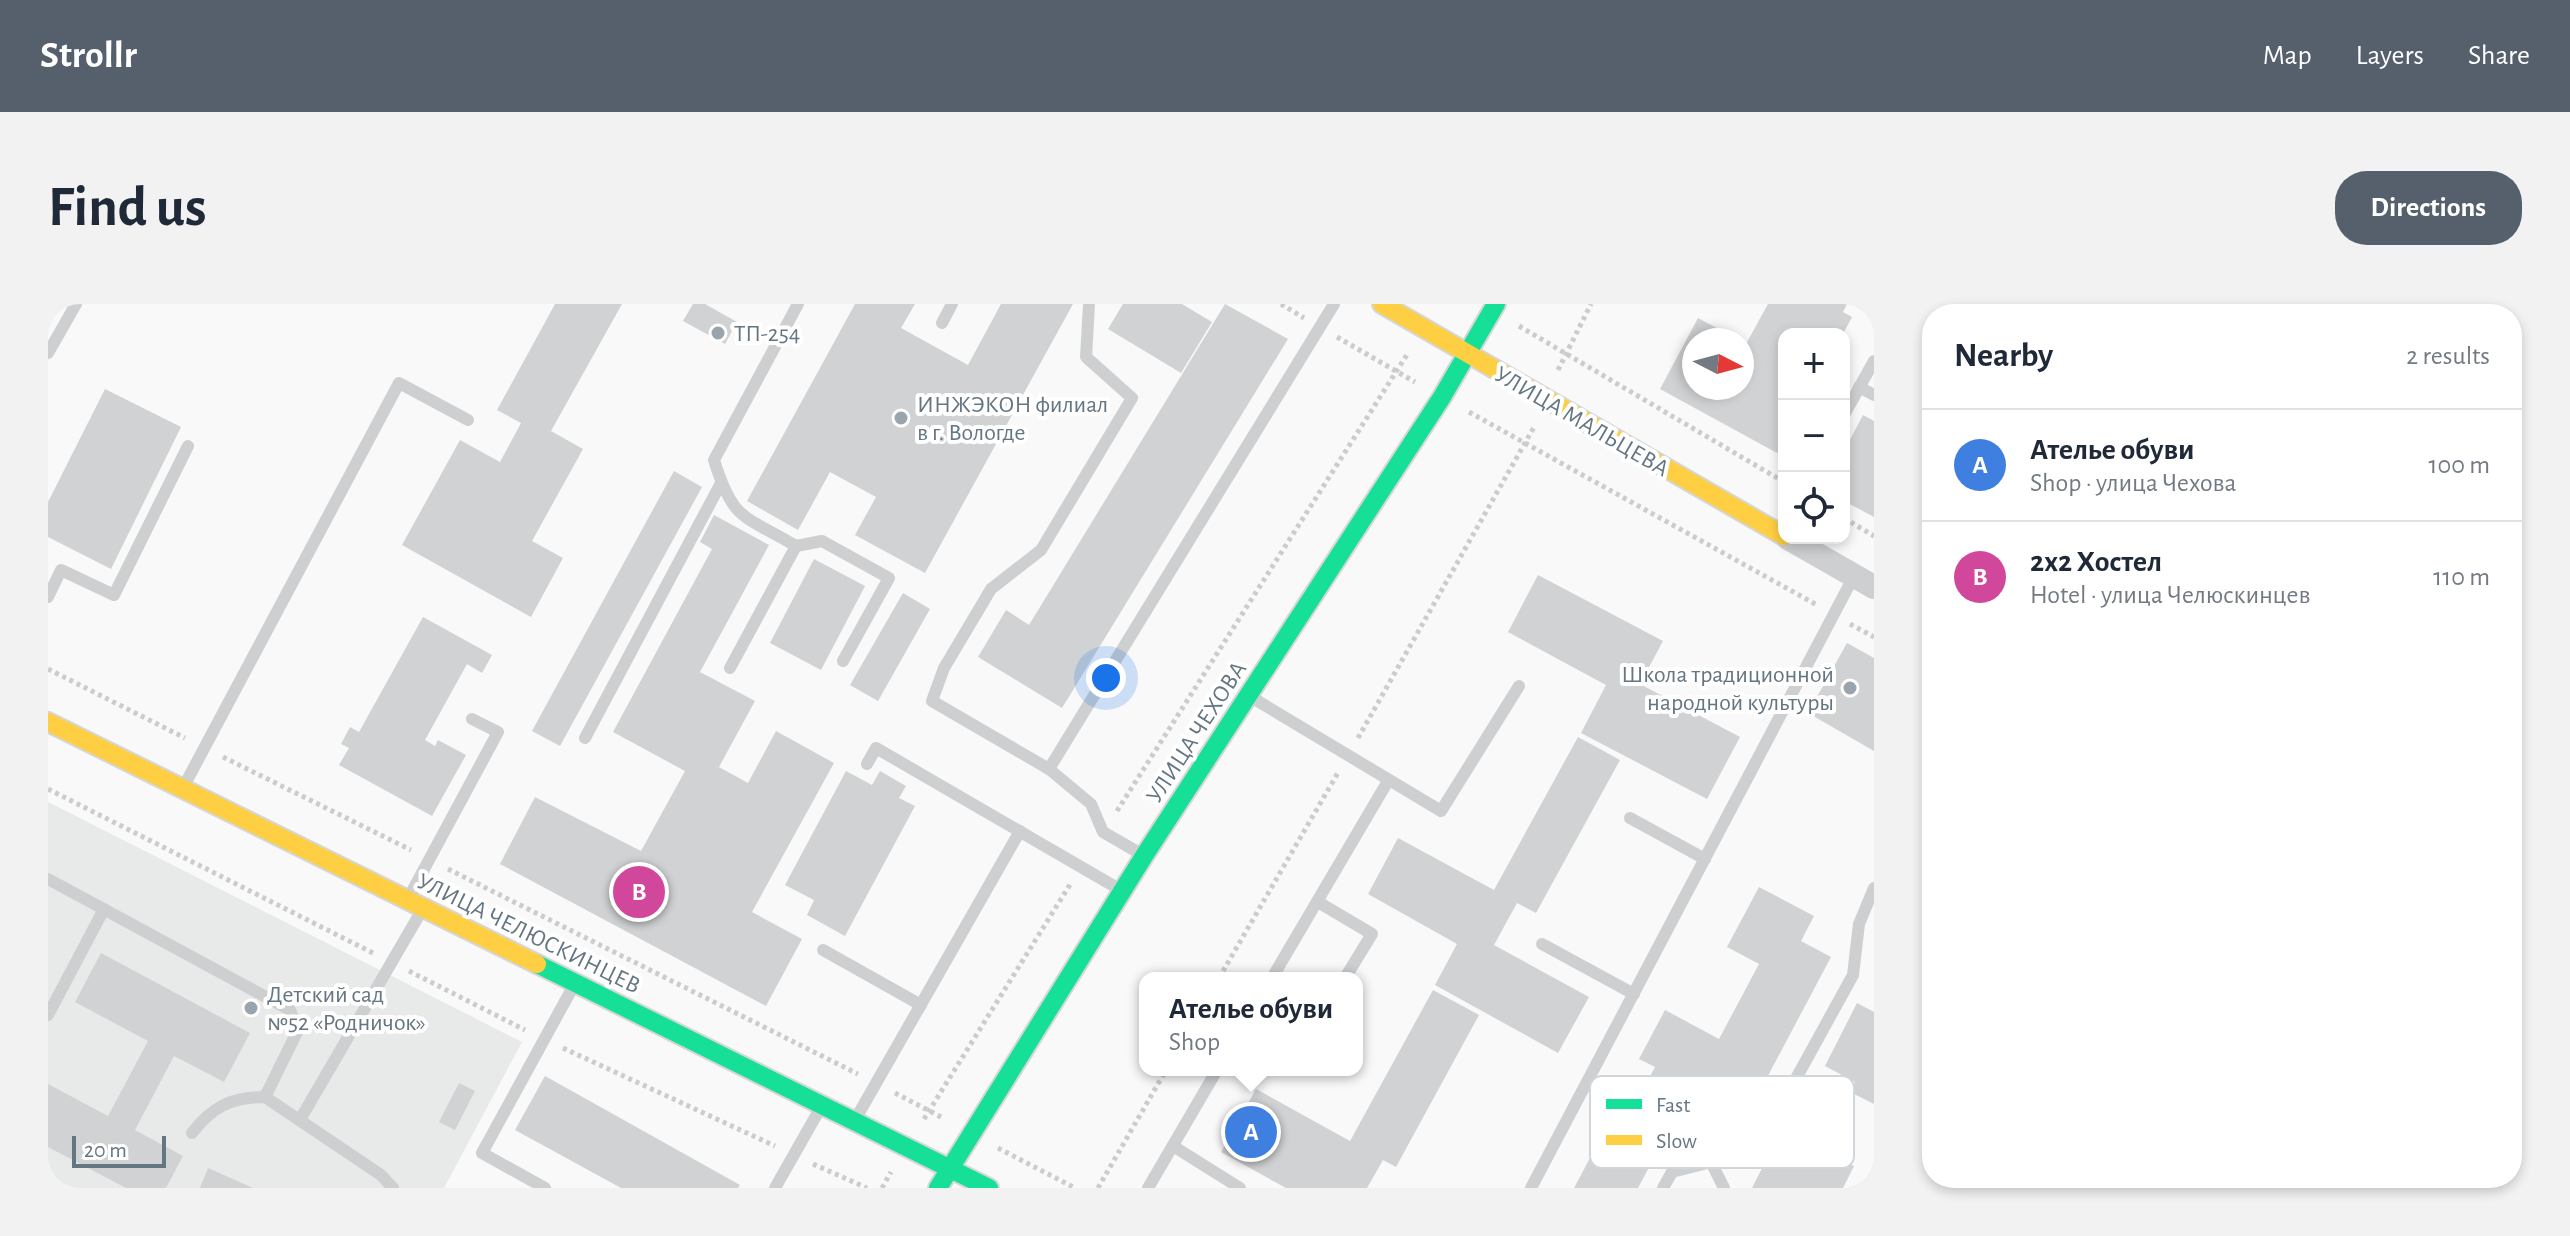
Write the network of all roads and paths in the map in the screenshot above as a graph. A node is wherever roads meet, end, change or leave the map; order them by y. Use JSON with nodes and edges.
{"nodes":[{"id":1,"x":76,"y":304,"type":"edge"},
{"id":2,"x":798,"y":304,"type":"edge"},
{"id":3,"x":952,"y":304,"type":"edge"},
{"id":4,"x":1089,"y":304,"type":"edge"},
{"id":5,"x":1334,"y":304,"type":"edge"},
{"id":6,"x":1382,"y":304,"type":"edge"},
{"id":7,"x":1496,"y":304,"type":"edge"},
{"id":8,"x":1591,"y":304,"type":"edge"},
{"id":9,"x":942,"y":323,"type":"dead end"},
{"id":10,"x":48,"y":353,"type":"edge"},
{"id":11,"x":1466,"y":355,"type":"junction"},
{"id":12,"x":1874,"y":361,"type":"edge"},
{"id":13,"x":1397,"y":372,"type":"dead end"},
{"id":14,"x":1859,"y":387,"type":"junction"},
{"id":15,"x":1874,"y":395,"type":"edge"},
{"id":16,"x":1850,"y":404,"type":"edge"},
{"id":17,"x":468,"y":420,"type":"dead end"},
{"id":18,"x":188,"y":446,"type":"dead end"},
{"id":19,"x":1778,"y":478,"type":"edge"},
{"id":20,"x":721,"y":483,"type":"junction"},
{"id":21,"x":1850,"y":522,"type":"edge"},
{"id":22,"x":1778,"y":529,"type":"edge"},
{"id":23,"x":1874,"y":536,"type":"edge"},
{"id":24,"x":1803,"y":544,"type":"edge"},
{"id":25,"x":796,"y":546,"type":"junction"},
{"id":26,"x":1864,"y":582,"type":"edge"},
{"id":27,"x":48,"y":597,"type":"edge"},
{"id":28,"x":1834,"y":614,"type":"junction"},
{"id":29,"x":1874,"y":637,"type":"edge"},
{"id":30,"x":843,"y":661,"type":"dead end"},
{"id":31,"x":730,"y":668,"type":"dead end"},
{"id":32,"x":48,"y":669,"type":"edge"},
{"id":33,"x":1519,"y":686,"type":"dead end"},
{"id":34,"x":1249,"y":695,"type":"junction"},
{"id":35,"x":472,"y":719,"type":"dead end"},
{"id":36,"x":48,"y":722,"type":"edge"},
{"id":37,"x":585,"y":738,"type":"dead end"},
{"id":38,"x":205,"y":748,"type":"junction"},
{"id":39,"x":1348,"y":756,"type":"junction"},
{"id":40,"x":867,"y":764,"type":"dead end"},
{"id":41,"x":1049,"y":769,"type":"junction"},
{"id":42,"x":1388,"y":781,"type":"junction"},
{"id":43,"x":48,"y":789,"type":"edge"},
{"id":44,"x":183,"y":789,"type":"junction"},
{"id":45,"x":1630,"y":818,"type":"dead end"},
{"id":46,"x":1020,"y":831,"type":"junction"},
{"id":47,"x":1103,"y":832,"type":"junction"},
{"id":48,"x":1144,"y":856,"type":"junction"},
{"id":49,"x":1705,"y":859,"type":"junction"},
{"id":50,"x":429,"y":860,"type":"junction"},
{"id":51,"x":1081,"y":867,"type":"junction"},
{"id":52,"x":48,"y":879,"type":"edge"},
{"id":53,"x":1874,"y":888,"type":"edge"},
{"id":54,"x":1122,"y":891,"type":"junction"},
{"id":55,"x":1318,"y":902,"type":"junction"},
{"id":56,"x":416,"y":904,"type":"junction"},
{"id":57,"x":104,"y":909,"type":"junction"},
{"id":58,"x":1542,"y":944,"type":"dead end"},
{"id":59,"x":823,"y":950,"type":"dead end"},
{"id":60,"x":393,"y":963,"type":"junction"},
{"id":61,"x":1222,"y":972,"type":"edge"},
{"id":62,"x":1276,"y":972,"type":"edge"},
{"id":63,"x":1349,"y":972,"type":"edge"},
{"id":64,"x":576,"y":982,"type":"junction"},
{"id":65,"x":1634,"y":994,"type":"junction"},
{"id":66,"x":921,"y":1005,"type":"junction"},
{"id":67,"x":48,"y":1015,"type":"edge"},
{"id":68,"x":544,"y":1040,"type":"junction"},
{"id":69,"x":1163,"y":1076,"type":"edge"},
{"id":70,"x":1214,"y":1076,"type":"edge"},
{"id":71,"x":1590,"y":1076,"type":"edge"},
{"id":72,"x":1797,"y":1076,"type":"edge"},
{"id":73,"x":1590,"y":1077,"type":"edge"},
{"id":74,"x":875,"y":1083,"type":"junction"},
{"id":75,"x":265,"y":1097,"type":"junction"},
{"id":76,"x":823,"y":1104,"type":"junction"},
{"id":77,"x":301,"y":1118,"type":"junction"},
{"id":78,"x":855,"y":1120,"type":"junction"},
{"id":79,"x":192,"y":1133,"type":"dead end"},
{"id":80,"x":1173,"y":1146,"type":"junction"},
{"id":81,"x":794,"y":1155,"type":"junction"},
{"id":82,"x":950,"y":1167,"type":"junction"},
{"id":83,"x":1688,"y":1168,"type":"edge"},
{"id":84,"x":1714,"y":1168,"type":"edge"},
{"id":85,"x":520,"y":1182,"type":"edge"},
{"id":86,"x":393,"y":1188,"type":"edge"},
{"id":87,"x":545,"y":1188,"type":"edge"},
{"id":88,"x":775,"y":1188,"type":"edge"},
{"id":89,"x":867,"y":1188,"type":"edge"},
{"id":90,"x":938,"y":1188,"type":"edge"},
{"id":91,"x":989,"y":1188,"type":"edge"},
{"id":92,"x":1098,"y":1188,"type":"edge"},
{"id":93,"x":1148,"y":1188,"type":"edge"},
{"id":94,"x":1240,"y":1188,"type":"edge"},
{"id":95,"x":1531,"y":1188,"type":"edge"},
{"id":96,"x":1663,"y":1188,"type":"edge"},
{"id":97,"x":1724,"y":1188,"type":"edge"}],
"edges":[{"from":1,"to":10,"type":"lane"},
{"from":2,"to":20,"type":"lane"},
{"from":3,"to":9,"type":"lane"},
{"from":4,"to":41,"type":"lane"},
{"from":5,"to":41,"type":"lane"},
{"from":6,"to":11,"type":"street","name":"УЛИЦА МАЛЬЦЕВА"},
{"from":7,"to":11,"type":"street","name":"УЛИЦА ЧЕХОВА"},
{"from":8,"to":19,"type":"path"},
{"from":11,"to":22,"type":"street","name":"УЛИЦА МАЛЬЦЕВА"},
{"from":11,"to":34,"type":"street","name":"УЛИЦА ЧЕХОВА"},
{"from":12,"to":14,"type":"lane"},
{"from":13,"to":47,"type":"path"},
{"from":14,"to":15,"type":"lane"},
{"from":14,"to":16,"type":"lane"},
{"from":17,"to":38,"type":"lane"},
{"from":18,"to":27,"type":"lane"},
{"from":20,"to":25,"type":"lane"},
{"from":20,"to":37,"type":"lane"},
{"from":21,"to":23,"type":"path"},
{"from":24,"to":26,"type":"street","name":"УЛИЦА МАЛЬЦЕВА"},
{"from":25,"to":30,"type":"lane"},
{"from":25,"to":31,"type":"lane"},
{"from":26,"to":28,"type":"lane"},
{"from":28,"to":29,"type":"path"},
{"from":28,"to":39,"type":"path"},
{"from":28,"to":49,"type":"lane"},
{"from":32,"to":38,"type":"path"},
{"from":33,"to":42,"type":"lane"},
{"from":34,"to":39,"type":"lane"},
{"from":34,"to":48,"type":"street","name":"УЛИЦА ЧЕХОВА"},
{"from":35,"to":50,"type":"lane"},
{"from":36,"to":44,"type":"street","name":"УЛИЦА ЧЕЛЮСКИНЦЕВ"},
{"from":38,"to":44,"type":"lane"},
{"from":38,"to":50,"type":"path"},
{"from":39,"to":42,"type":"lane"},
{"from":39,"to":61,"type":"path"},
{"from":40,"to":46,"type":"lane"},
{"from":41,"to":47,"type":"lane"},
{"from":42,"to":55,"type":"lane"},
{"from":43,"to":60,"type":"path"},
{"from":44,"to":56,"type":"street","name":"УЛИЦА ЧЕЛЮСКИНЦЕВ"},
{"from":45,"to":49,"type":"lane"},
{"from":46,"to":51,"type":"lane"},
{"from":46,"to":66,"type":"lane"},
{"from":47,"to":48,"type":"lane"},
{"from":48,"to":54,"type":"street","name":"УЛИЦА ЧЕХОВА"},
{"from":49,"to":65,"type":"lane"},
{"from":50,"to":56,"type":"lane"},
{"from":50,"to":74,"type":"path"},
{"from":51,"to":54,"type":"lane"},
{"from":51,"to":74,"type":"path"},
{"from":52,"to":57,"type":"lane"},
{"from":53,"to":72,"type":"lane"},
{"from":54,"to":82,"type":"street","name":"УЛИЦА ЧЕХОВА"},
{"from":55,"to":62,"type":"lane"},
{"from":55,"to":63,"type":"lane"},
{"from":56,"to":60,"type":"lane"},
{"from":56,"to":64,"type":"street","name":"УЛИЦА ЧЕЛЮСКИНЦЕВ"},
{"from":57,"to":67,"type":"lane"},
{"from":57,"to":75,"type":"lane"},
{"from":58,"to":65,"type":"lane"},
{"from":59,"to":66,"type":"lane"},
{"from":60,"to":68,"type":"path"},
{"from":60,"to":77,"type":"lane"},
{"from":64,"to":68,"type":"lane"},
{"from":64,"to":76,"type":"street","name":"УЛИЦА ЧЕЛЮСКИНЦЕВ"},
{"from":65,"to":71,"type":"lane"},
{"from":66,"to":74,"type":"lane"},
{"from":68,"to":81,"type":"path"},
{"from":68,"to":85,"type":"lane"},
{"from":69,"to":92,"type":"path"},
{"from":70,"to":80,"type":"lane"},
{"from":73,"to":95,"type":"lane"},
{"from":74,"to":78,"type":"lane"},
{"from":75,"to":77,"type":"lane"},
{"from":75,"to":79,"type":"lane"},
{"from":76,"to":78,"type":"street","name":"УЛИЦА ЧЕЛЮСКИНЦЕВ"},
{"from":76,"to":81,"type":"lane"},
{"from":77,"to":86,"type":"lane"},
{"from":78,"to":82,"type":"street","name":"УЛИЦА ЧЕЛЮСКИНЦЕВ"},
{"from":80,"to":93,"type":"lane"},
{"from":80,"to":94,"type":"lane"},
{"from":81,"to":88,"type":"lane"},
{"from":81,"to":89,"type":"path"},
{"from":82,"to":90,"type":"street","name":"УЛИЦА ЧЕХОВА"},
{"from":82,"to":91,"type":"street","name":"УЛИЦА ЧЕЛЮСКИНЦЕВ"},
{"from":83,"to":96,"type":"lane"},
{"from":84,"to":97,"type":"lane"},
{"from":85,"to":87,"type":"lane"}]}
